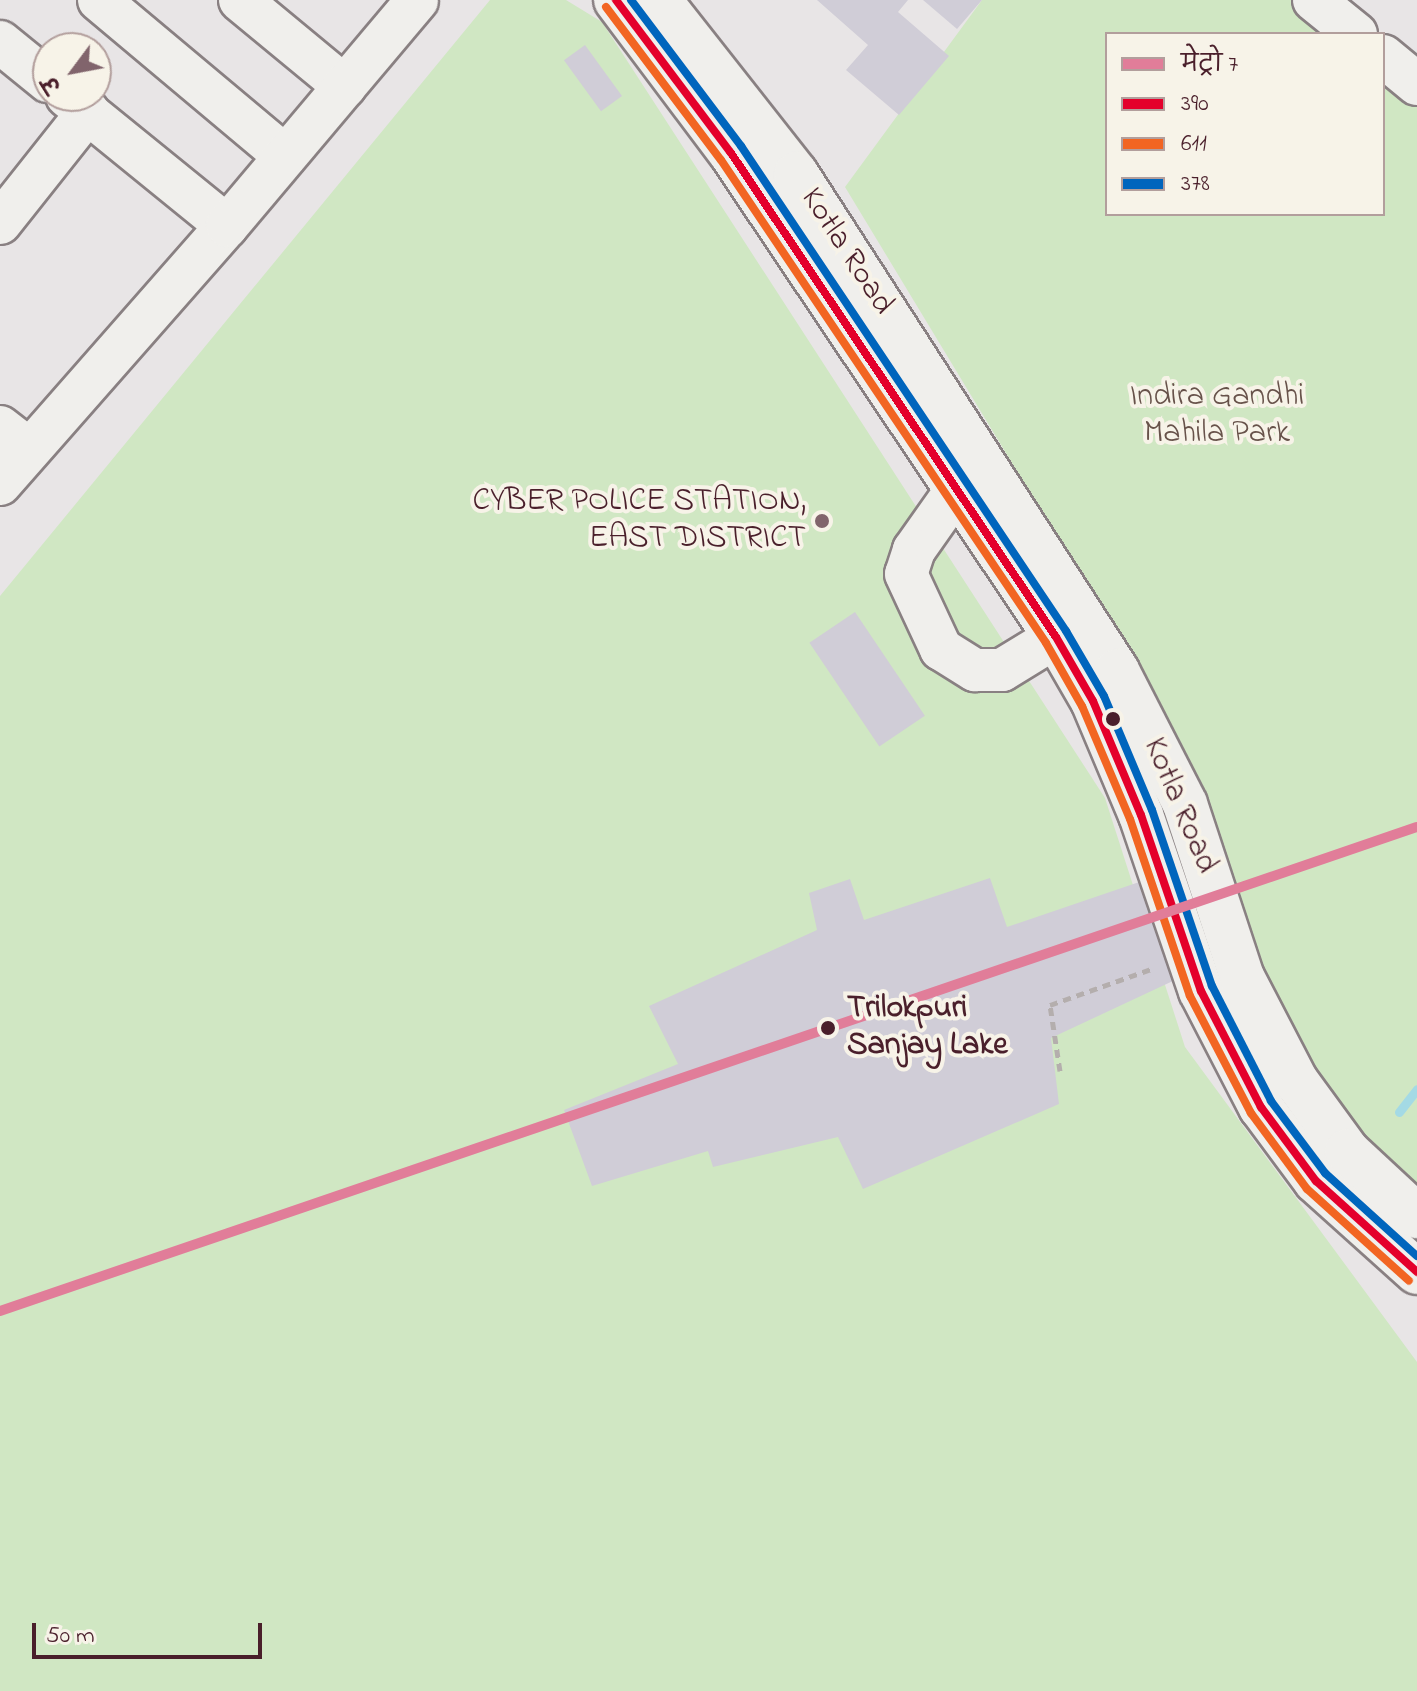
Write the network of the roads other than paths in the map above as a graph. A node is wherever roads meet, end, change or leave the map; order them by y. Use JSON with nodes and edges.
{"nodes":[{"id":1,"x":99,"y":0,"type":"edge"},
{"id":2,"x":240,"y":0,"type":"edge"},
{"id":3,"x":616,"y":0,"type":"edge"},
{"id":4,"x":659,"y":0,"type":"edge"},
{"id":5,"x":1314,"y":0,"type":"edge"},
{"id":6,"x":397,"y":6,"type":"edge"},
{"id":7,"x":1354,"y":32,"type":"edge"},
{"id":8,"x":0,"y":42,"type":"edge"},
{"id":9,"x":32,"y":68,"type":"edge"},
{"id":10,"x":345,"y":87,"type":"junction"},
{"id":11,"x":73,"y":112,"type":"edge"},
{"id":12,"x":88,"y":112,"type":"edge"},
{"id":13,"x":285,"y":156,"type":"junction"},
{"id":14,"x":0,"y":223,"type":"edge"},
{"id":15,"x":227,"y":226,"type":"junction"},
{"id":16,"x":14,"y":438,"type":"edge"},
{"id":17,"x":0,"y":484,"type":"edge"},
{"id":18,"x":957,"y":489,"type":"junction"},
{"id":19,"x":1056,"y":637,"type":"junction"},
{"id":20,"x":1417,"y":1216,"type":"edge"},
{"id":21,"x":1417,"y":1272,"type":"edge"}],
"edges":[{"from":1,"to":13,"type":"street"},
{"from":2,"to":10,"type":"street"},
{"from":3,"to":18,"type":"main road","name":"Kotla Road"},
{"from":4,"to":20,"type":"main road","name":"Kotla Road"},
{"from":5,"to":7,"type":"street"},
{"from":6,"to":10,"type":"street"},
{"from":8,"to":9,"type":"street"},
{"from":10,"to":13,"type":"street"},
{"from":11,"to":14,"type":"street"},
{"from":12,"to":15,"type":"street"},
{"from":13,"to":15,"type":"street"},
{"from":15,"to":16,"type":"street"},
{"from":16,"to":17,"type":"street"},
{"from":18,"to":19,"type":"main road","name":"Kotla Road"},
{"from":18,"to":19,"type":"street"},
{"from":19,"to":21,"type":"main road","name":"Kotla Road"}]}
